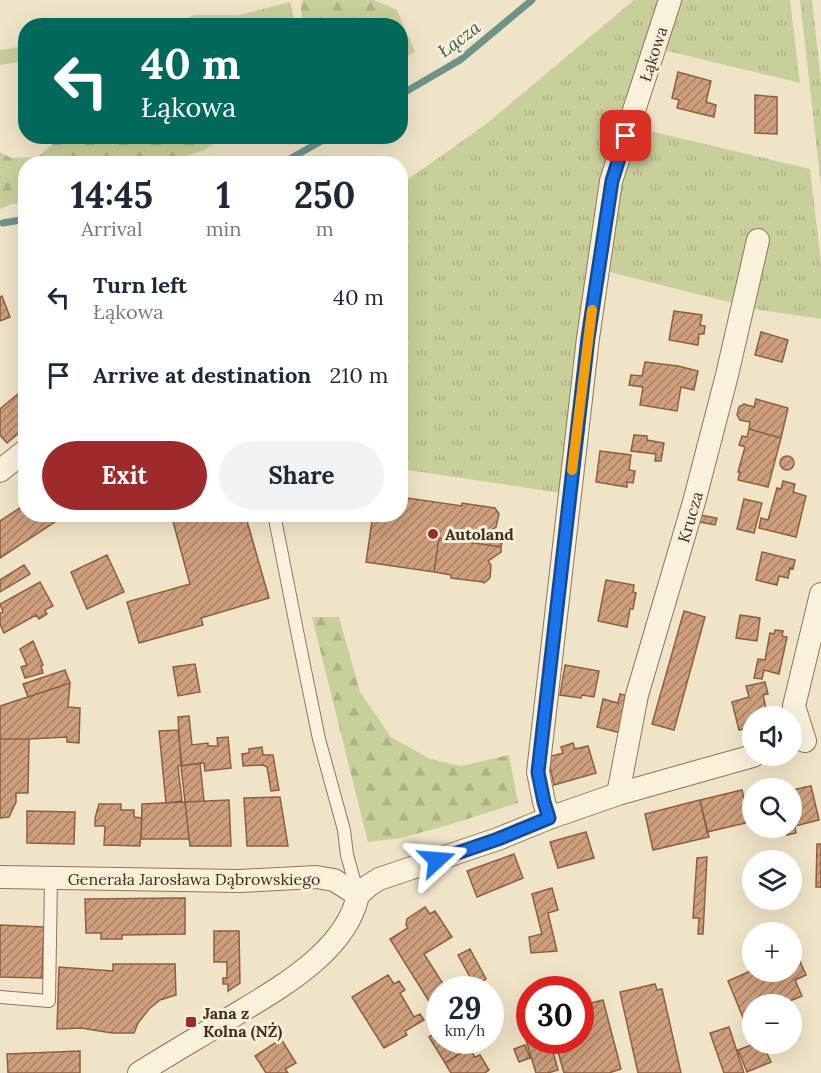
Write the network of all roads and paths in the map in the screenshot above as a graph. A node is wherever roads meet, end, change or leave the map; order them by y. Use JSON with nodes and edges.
{"nodes":[{"id":1,"x":670,"y":0,"type":"edge"},
{"id":2,"x":758,"y":240,"type":"dead end"},
{"id":3,"x":18,"y":456,"type":"edge"},
{"id":4,"x":0,"y":471,"type":"edge"},
{"id":5,"x":276,"y":522,"type":"edge"},
{"id":6,"x":821,"y":594,"type":"edge"},
{"id":7,"x":806,"y":741,"type":"edge"},
{"id":8,"x":742,"y":759,"type":"edge"},
{"id":9,"x":618,"y":794,"type":"junction"},
{"id":10,"x":549,"y":818,"type":"junction"},
{"id":11,"x":0,"y":877,"type":"edge"},
{"id":12,"x":51,"y":878,"type":"junction"},
{"id":13,"x":358,"y":895,"type":"junction"},
{"id":14,"x":0,"y":997,"type":"edge"},
{"id":15,"x":139,"y":1073,"type":"edge"}],
"edges":[{"from":1,"to":10,"type":"street","name":"Łąkowa"},
{"from":2,"to":9,"type":"street","name":"Krucza"},
{"from":3,"to":4,"type":"street"},
{"from":5,"to":13,"type":"lane"},
{"from":6,"to":7,"type":"street"},
{"from":8,"to":9,"type":"street"},
{"from":9,"to":10,"type":"street"},
{"from":10,"to":13,"type":"street"},
{"from":11,"to":12,"type":"street","name":"Generała Jarosława Dąbrowskiego"},
{"from":12,"to":13,"type":"street","name":"Generała Jarosława Dąbrowskiego"},
{"from":12,"to":14,"type":"lane"},
{"from":13,"to":15,"type":"street"}]}
